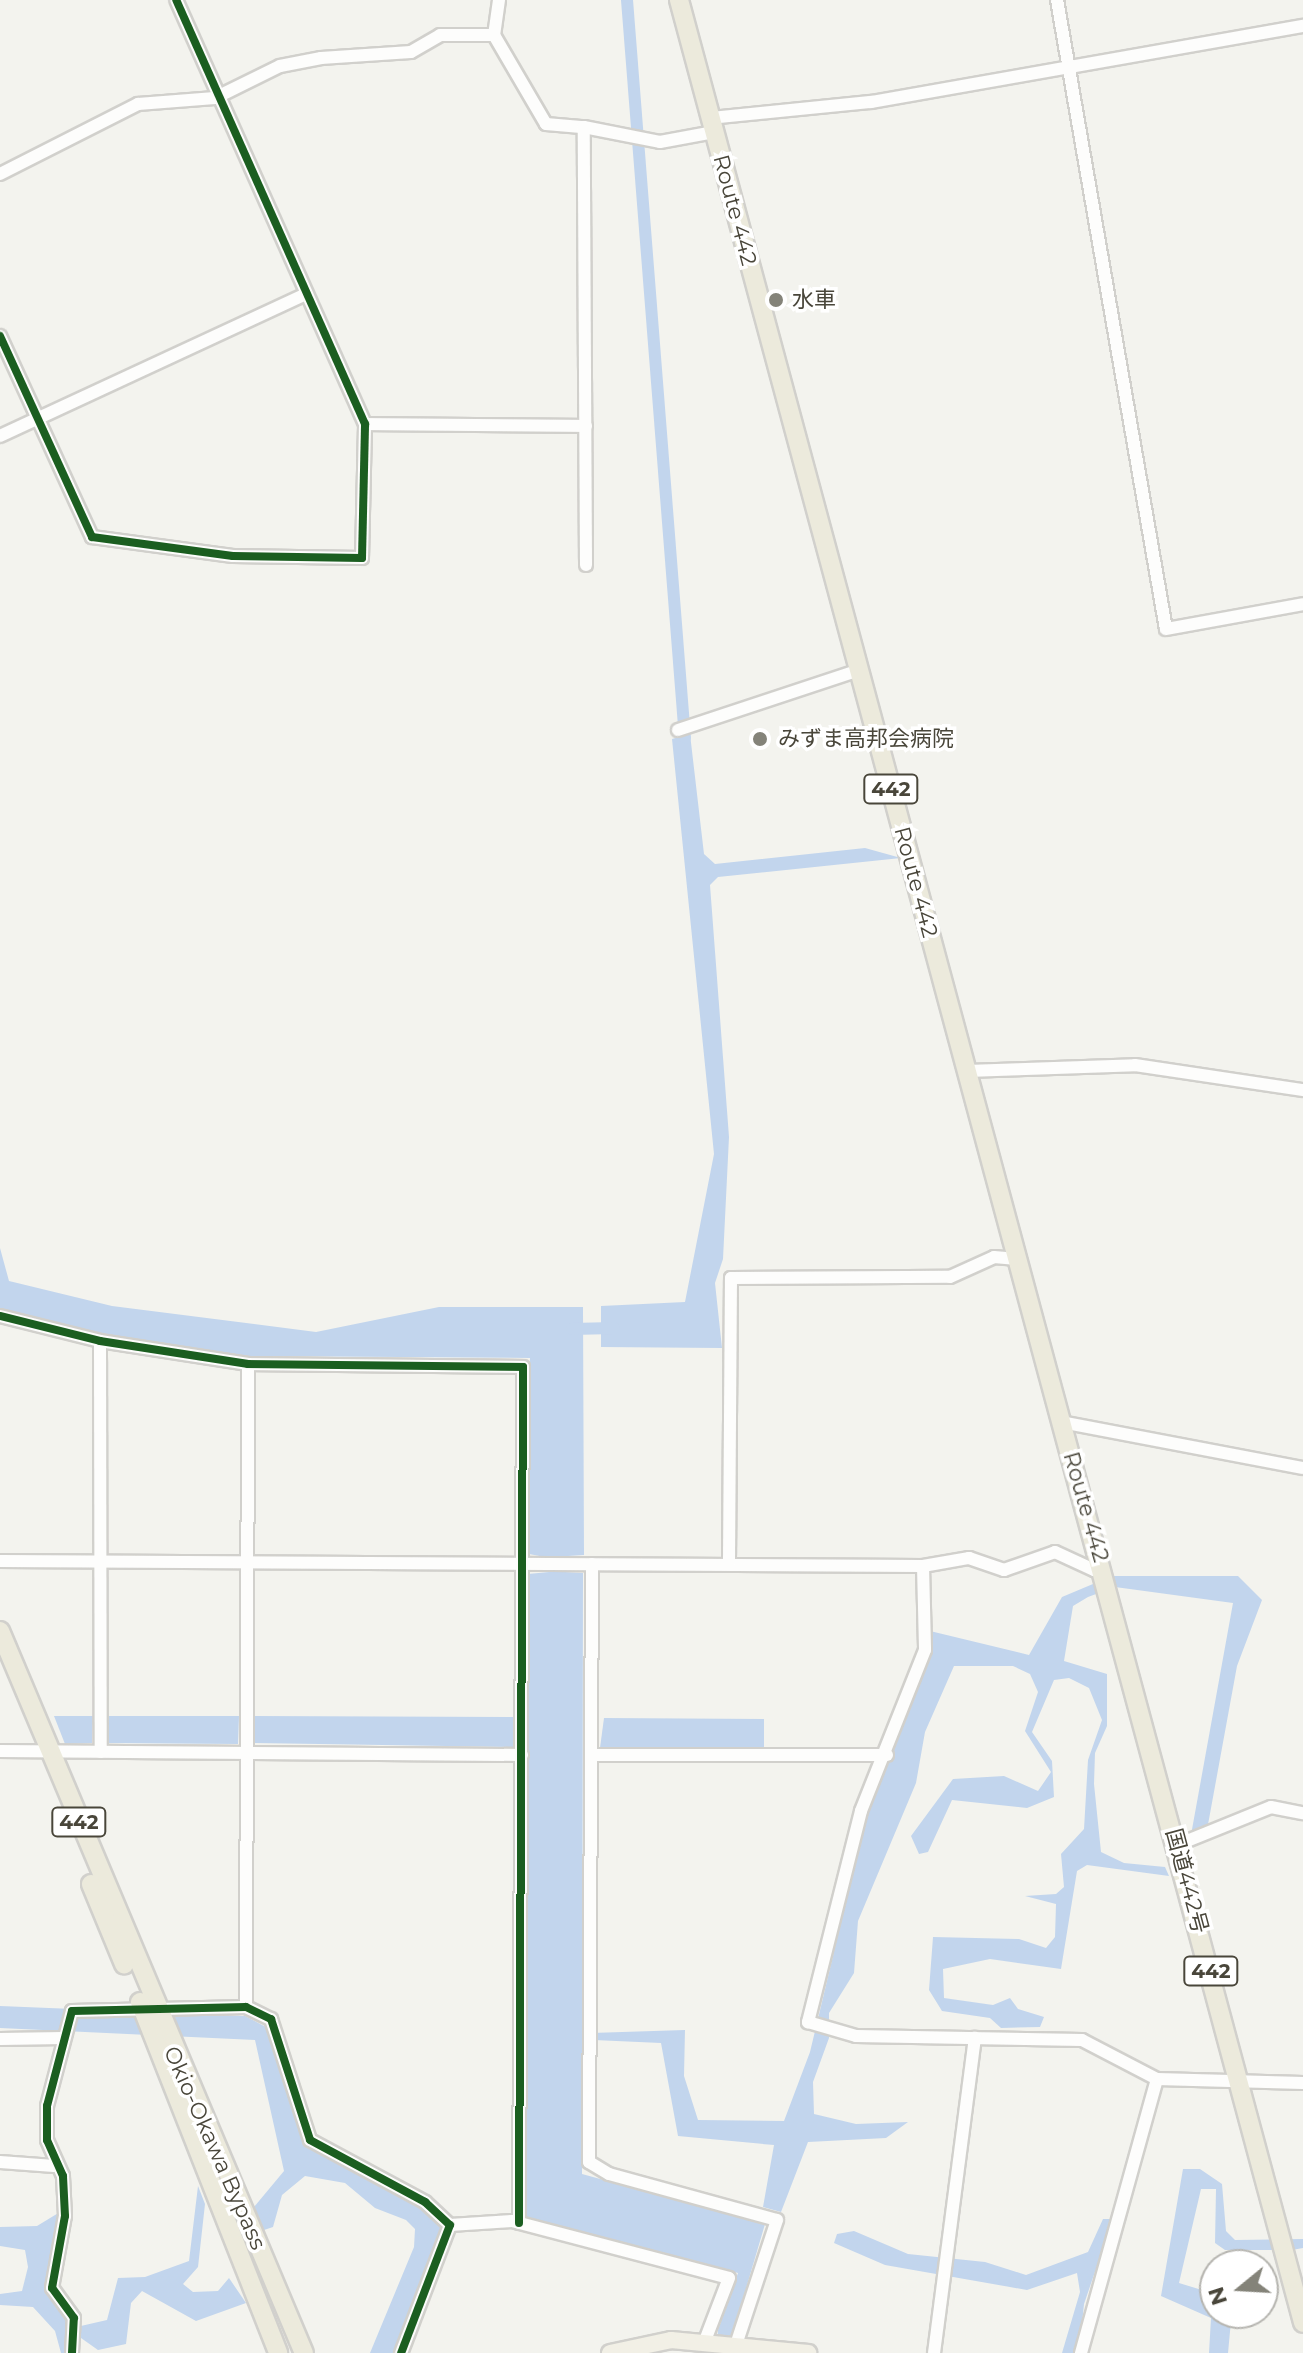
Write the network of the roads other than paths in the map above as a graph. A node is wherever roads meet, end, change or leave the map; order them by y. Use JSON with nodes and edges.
{"nodes":[{"id":1,"x":176,"y":0,"type":"edge"},
{"id":2,"x":499,"y":0,"type":"edge"},
{"id":3,"x":679,"y":0,"type":"edge"},
{"id":4,"x":1057,"y":0,"type":"edge"},
{"id":5,"x":1303,"y":26,"type":"edge"},
{"id":6,"x":494,"y":35,"type":"junction"},
{"id":7,"x":1068,"y":67,"type":"junction"},
{"id":8,"x":215,"y":98,"type":"junction"},
{"id":9,"x":712,"y":125,"type":"junction"},
{"id":10,"x":584,"y":127,"type":"junction"},
{"id":11,"x":0,"y":174,"type":"edge"},
{"id":12,"x":306,"y":294,"type":"junction"},
{"id":13,"x":0,"y":336,"type":"edge"},
{"id":14,"x":39,"y":417,"type":"junction"},
{"id":15,"x":365,"y":424,"type":"junction"},
{"id":16,"x":586,"y":426,"type":"junction"},
{"id":17,"x":0,"y":436,"type":"edge"},
{"id":18,"x":586,"y":565,"type":"dead end"},
{"id":19,"x":1303,"y":604,"type":"edge"},
{"id":20,"x":859,"y":670,"type":"junction"},
{"id":21,"x":678,"y":730,"type":"dead end"},
{"id":22,"x":967,"y":1071,"type":"junction"},
{"id":23,"x":1303,"y":1090,"type":"edge"},
{"id":24,"x":1017,"y":1259,"type":"junction"},
{"id":25,"x":0,"y":1316,"type":"edge"},
{"id":26,"x":100,"y":1341,"type":"junction"},
{"id":27,"x":248,"y":1364,"type":"junction"},
{"id":28,"x":1061,"y":1422,"type":"junction"},
{"id":29,"x":1303,"y":1468,"type":"edge"},
{"id":30,"x":0,"y":1561,"type":"edge"},
{"id":31,"x":101,"y":1561,"type":"junction"},
{"id":32,"x":248,"y":1561,"type":"junction"},
{"id":33,"x":729,"y":1562,"type":"junction"},
{"id":34,"x":526,"y":1564,"type":"junction"},
{"id":35,"x":588,"y":1564,"type":"junction"},
{"id":36,"x":923,"y":1566,"type":"junction"},
{"id":37,"x":1104,"y":1571,"type":"junction"},
{"id":38,"x":0,"y":1631,"type":"edge"},
{"id":39,"x":0,"y":1663,"type":"edge"},
{"id":40,"x":0,"y":1751,"type":"edge"},
{"id":41,"x":43,"y":1751,"type":"junction"},
{"id":42,"x":101,"y":1752,"type":"junction"},
{"id":43,"x":247,"y":1752,"type":"junction"},
{"id":44,"x":522,"y":1755,"type":"junction"},
{"id":45,"x":592,"y":1755,"type":"junction"},
{"id":46,"x":887,"y":1755,"type":"junction"},
{"id":47,"x":1303,"y":1813,"type":"edge"},
{"id":48,"x":1177,"y":1845,"type":"junction"},
{"id":49,"x":246,"y":2007,"type":"junction"},
{"id":50,"x":150,"y":2012,"type":"junction"},
{"id":51,"x":65,"y":2036,"type":"junction"},
{"id":52,"x":975,"y":2038,"type":"junction"},
{"id":53,"x":0,"y":2039,"type":"edge"},
{"id":54,"x":1157,"y":2079,"type":"junction"},
{"id":55,"x":1241,"y":2081,"type":"junction"},
{"id":56,"x":1303,"y":2083,"type":"edge"},
{"id":57,"x":0,"y":2162,"type":"edge"},
{"id":58,"x":54,"y":2166,"type":"junction"},
{"id":59,"x":236,"y":2219,"type":"junction"},
{"id":60,"x":519,"y":2223,"type":"junction"},
{"id":61,"x":450,"y":2225,"type":"junction"},
{"id":62,"x":1303,"y":2323,"type":"edge"},
{"id":63,"x":720,"y":2347,"type":"edge"},
{"id":64,"x":72,"y":2353,"type":"edge"},
{"id":65,"x":278,"y":2353,"type":"edge"},
{"id":66,"x":304,"y":2353,"type":"edge"},
{"id":67,"x":401,"y":2353,"type":"edge"},
{"id":68,"x":610,"y":2353,"type":"edge"},
{"id":69,"x":808,"y":2353,"type":"edge"},
{"id":70,"x":934,"y":2353,"type":"edge"},
{"id":71,"x":1081,"y":2353,"type":"edge"}],
"edges":[{"from":1,"to":8,"type":"street"},
{"from":2,"to":6,"type":"street"},
{"from":3,"to":9,"type":"highway","name":"Route 442","number":"442"},
{"from":4,"to":7,"type":"street"},
{"from":5,"to":7,"type":"street"},
{"from":6,"to":8,"type":"street"},
{"from":6,"to":10,"type":"street"},
{"from":7,"to":9,"type":"street"},
{"from":7,"to":19,"type":"street"},
{"from":8,"to":11,"type":"street"},
{"from":8,"to":12,"type":"street"},
{"from":9,"to":10,"type":"street"},
{"from":9,"to":20,"type":"highway","name":"Route 442","number":"442"},
{"from":10,"to":16,"type":"street"},
{"from":12,"to":14,"type":"street"},
{"from":12,"to":15,"type":"street"},
{"from":13,"to":14,"type":"street"},
{"from":14,"to":15,"type":"street"},
{"from":14,"to":17,"type":"street"},
{"from":15,"to":16,"type":"street"},
{"from":16,"to":18,"type":"street"},
{"from":20,"to":21,"type":"street"},
{"from":20,"to":22,"type":"highway","name":"Route 442","number":"442"},
{"from":22,"to":23,"type":"street"},
{"from":22,"to":24,"type":"highway","name":"Route 442","number":"442"},
{"from":24,"to":28,"type":"highway","name":"Route 442","number":"442"},
{"from":24,"to":33,"type":"street"},
{"from":25,"to":26,"type":"street"},
{"from":26,"to":27,"type":"street"},
{"from":26,"to":31,"type":"street"},
{"from":27,"to":32,"type":"street"},
{"from":27,"to":34,"type":"street"},
{"from":28,"to":29,"type":"street"},
{"from":28,"to":37,"type":"highway","name":"Route 442","number":"442"},
{"from":30,"to":31,"type":"street"},
{"from":31,"to":32,"type":"street"},
{"from":31,"to":42,"type":"street"},
{"from":32,"to":34,"type":"street"},
{"from":32,"to":43,"type":"street"},
{"from":33,"to":35,"type":"street"},
{"from":33,"to":36,"type":"street"},
{"from":34,"to":35,"type":"street"},
{"from":34,"to":44,"type":"street"},
{"from":35,"to":45,"type":"street"},
{"from":36,"to":37,"type":"street"},
{"from":36,"to":46,"type":"street"},
{"from":37,"to":48,"type":"highway","name":"国道442号","number":"442"},
{"from":38,"to":41,"type":"highway","name":"Okio-Okawa Bypass","number":"442"},
{"from":39,"to":41,"type":"highway","name":"Okio-Okawa Bypass","number":"442"},
{"from":40,"to":41,"type":"street"},
{"from":41,"to":42,"type":"street"},
{"from":41,"to":50,"type":"highway","name":"Okio-Okawa Bypass","number":"442"},
{"from":42,"to":43,"type":"street"},
{"from":43,"to":44,"type":"street"},
{"from":43,"to":49,"type":"street"},
{"from":44,"to":60,"type":"street"},
{"from":45,"to":46,"type":"street"},
{"from":45,"to":63,"type":"street"},
{"from":46,"to":52,"type":"street"},
{"from":47,"to":48,"type":"street"},
{"from":48,"to":55,"type":"highway","name":"国道442号","number":"442"},
{"from":49,"to":50,"type":"street"},
{"from":49,"to":61,"type":"street"},
{"from":50,"to":51,"type":"street"},
{"from":50,"to":59,"type":"highway","name":"Okio-Okawa Bypass","number":"442"},
{"from":51,"to":53,"type":"street"},
{"from":51,"to":58,"type":"street"},
{"from":52,"to":54,"type":"street"},
{"from":52,"to":70,"type":"street"},
{"from":54,"to":55,"type":"street"},
{"from":54,"to":71,"type":"street"},
{"from":55,"to":56,"type":"street"},
{"from":55,"to":62,"type":"highway","name":"国道442号","number":"442"},
{"from":57,"to":58,"type":"street"},
{"from":58,"to":64,"type":"street"},
{"from":59,"to":65,"type":"highway","name":"Okio-Okawa Bypass","number":"442"},
{"from":59,"to":66,"type":"highway","name":"Okio-Okawa Bypass","number":"442"},
{"from":60,"to":61,"type":"street"},
{"from":60,"to":63,"type":"street"},
{"from":61,"to":67,"type":"street"},
{"from":63,"to":68,"type":"main road"},
{"from":63,"to":69,"type":"main road"}]}
